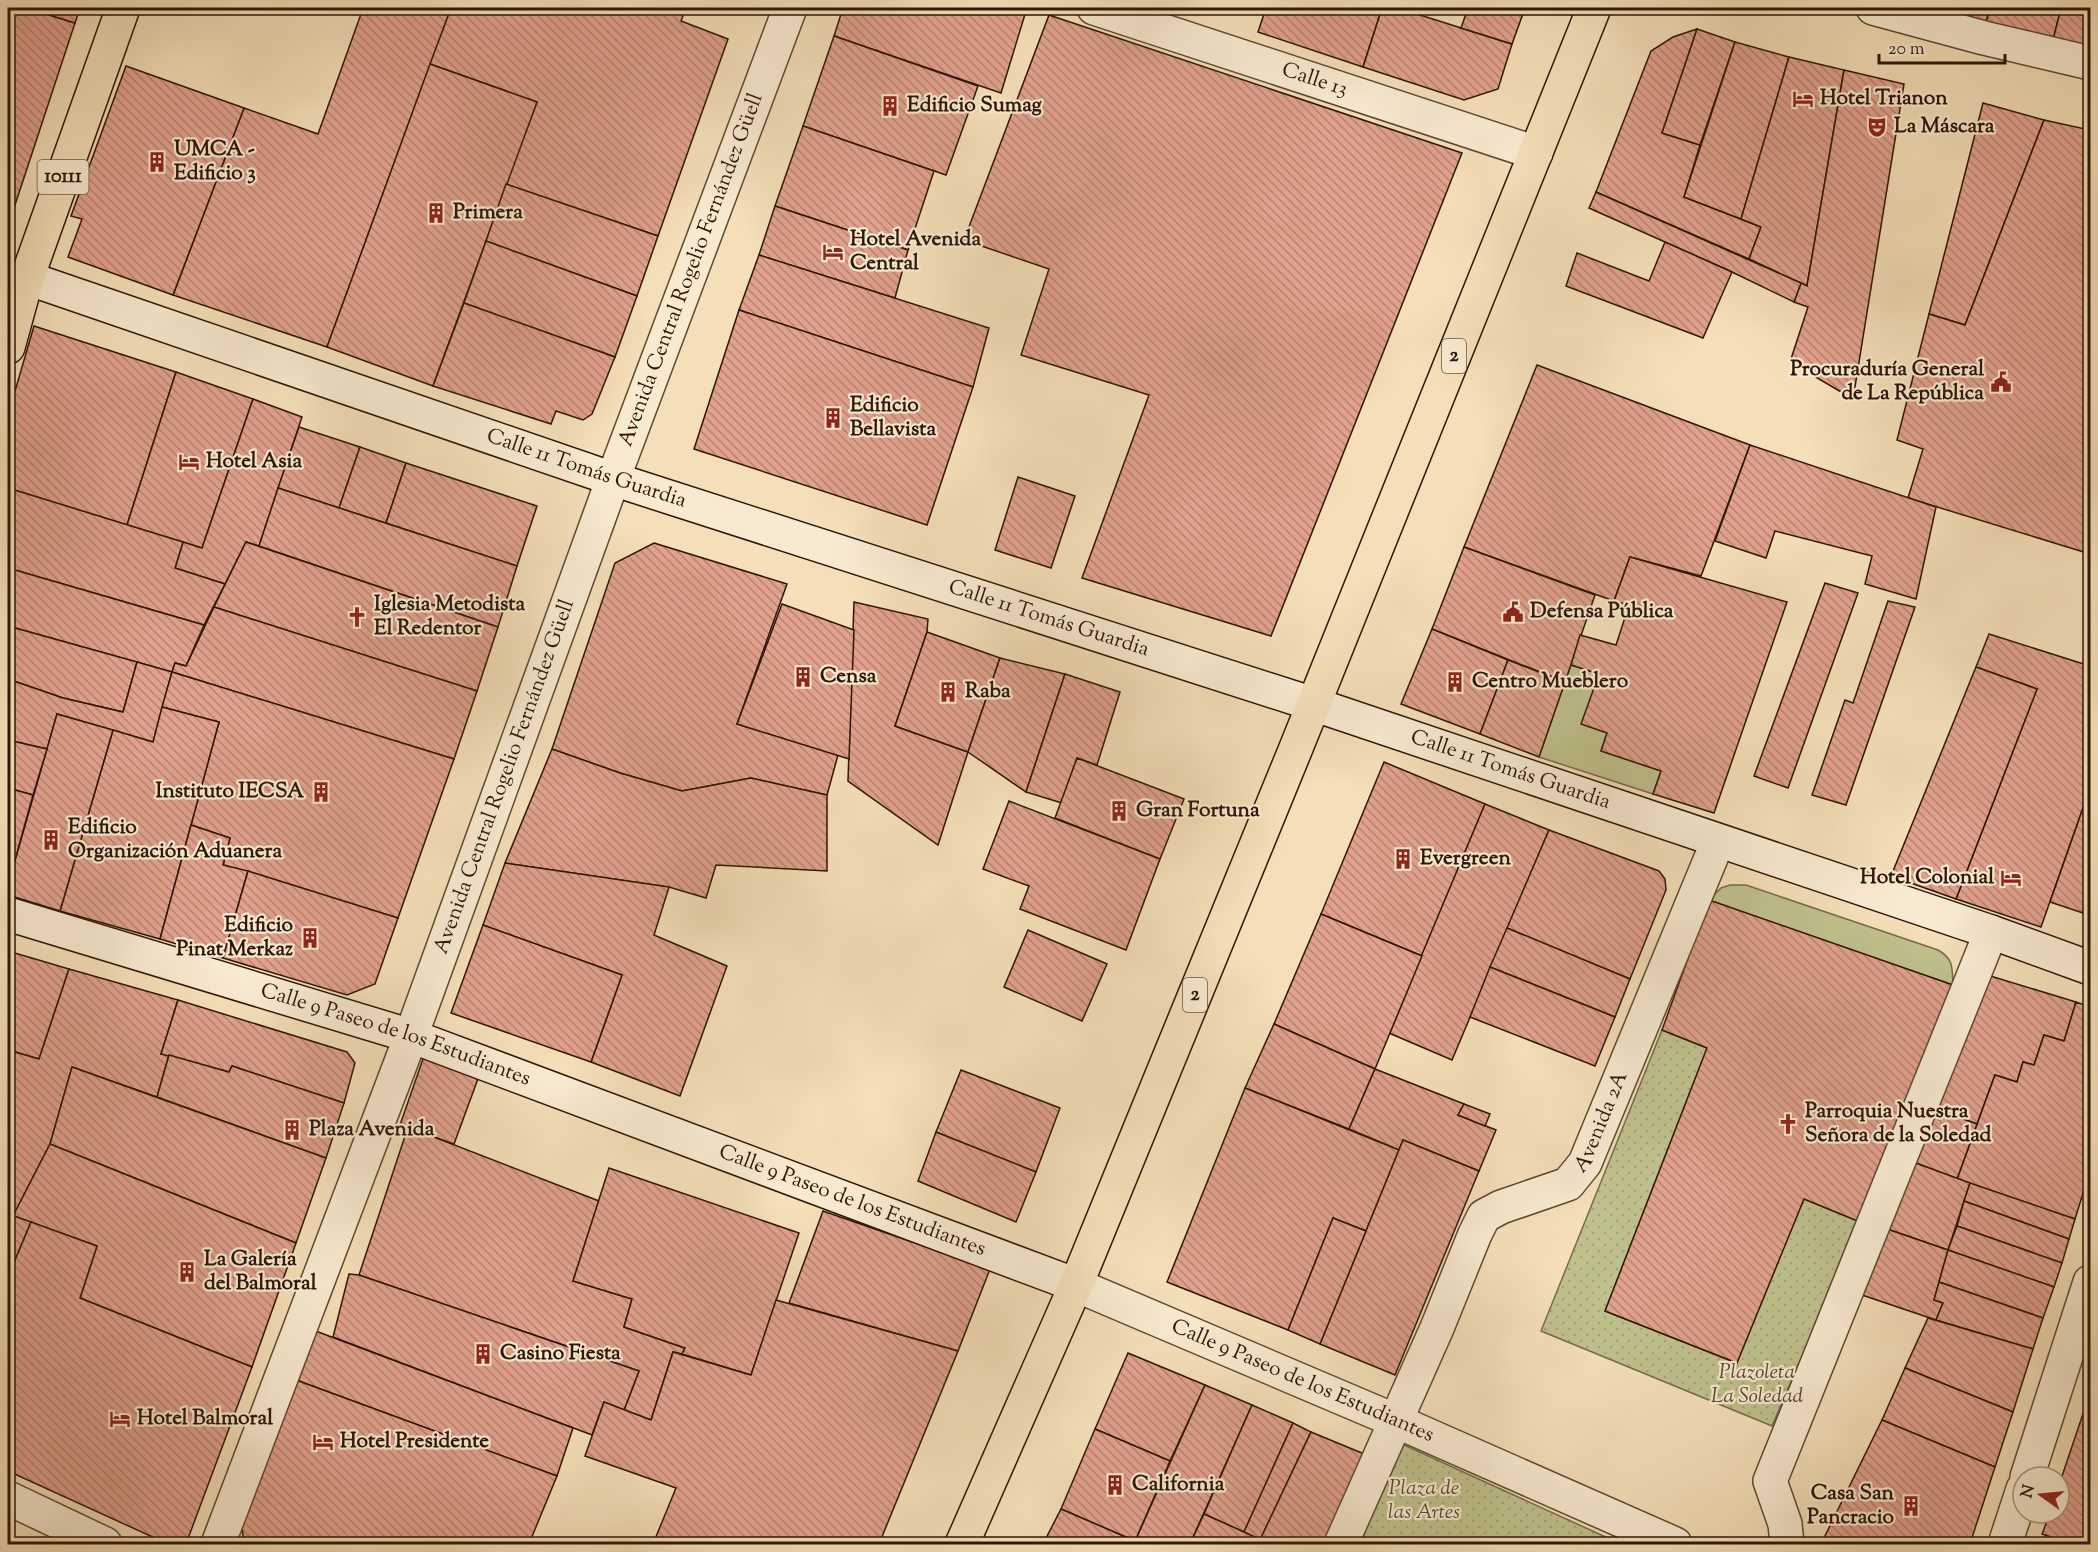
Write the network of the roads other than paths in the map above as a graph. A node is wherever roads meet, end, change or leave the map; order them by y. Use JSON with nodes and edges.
{"nodes":[{"id":1,"x":123,"y":8,"type":"edge"},
{"id":2,"x":790,"y":8,"type":"edge"},
{"id":3,"x":1094,"y":8,"type":"edge"},
{"id":4,"x":1594,"y":8,"type":"edge"},
{"id":5,"x":1873,"y":8,"type":"edge"},
{"id":6,"x":2091,"y":63,"type":"edge"},
{"id":7,"x":1536,"y":153,"type":"junction"},
{"id":8,"x":17,"y":275,"type":"edge"},
{"id":9,"x":8,"y":347,"type":"edge"},
{"id":10,"x":613,"y":479,"type":"junction"},
{"id":11,"x":1313,"y":704,"type":"junction"},
{"id":12,"x":1718,"y":841,"type":"junction"},
{"id":13,"x":8,"y":914,"type":"edge"},
{"id":14,"x":1991,"y":932,"type":"junction"},
{"id":15,"x":2091,"y":968,"type":"edge"},
{"id":16,"x":411,"y":1036,"type":"junction"},
{"id":17,"x":2091,"y":1282,"type":"edge"},
{"id":18,"x":1076,"y":1286,"type":"junction"},
{"id":19,"x":1396,"y":1422,"type":"junction"},
{"id":20,"x":2031,"y":1465,"type":"edge"},
{"id":21,"x":8,"y":1498,"type":"edge"},
{"id":22,"x":2012,"y":1525,"type":"edge"},
{"id":23,"x":105,"y":1545,"type":"edge"},
{"id":24,"x":218,"y":1545,"type":"edge"},
{"id":25,"x":962,"y":1545,"type":"edge"},
{"id":26,"x":1341,"y":1545,"type":"edge"},
{"id":27,"x":1675,"y":1545,"type":"edge"},
{"id":28,"x":1787,"y":1545,"type":"edge"},
{"id":29,"x":2005,"y":1545,"type":"edge"}],
"edges":[{"from":1,"to":8,"type":"highway","number":"10111"},
{"from":2,"to":10,"type":"street","name":"Avenida Central Rogelio Fernández Güell"},
{"from":3,"to":7,"type":"street","name":"Calle 13"},
{"from":4,"to":7,"type":"highway","number":"2"},
{"from":5,"to":6,"type":"street"},
{"from":7,"to":11,"type":"highway","number":"2"},
{"from":8,"to":9,"type":"highway","number":"10111"},
{"from":8,"to":10,"type":"street","name":"Calle 11 Tomás Guardia"},
{"from":10,"to":11,"type":"street","name":"Calle 11 Tomás Guardia"},
{"from":10,"to":16,"type":"street","name":"Avenida Central Rogelio Fernández Güell"},
{"from":11,"to":12,"type":"street","name":"Calle 11 Tomás Guardia"},
{"from":11,"to":18,"type":"highway","number":"2"},
{"from":12,"to":14,"type":"street","name":"Calle 11 Tomás Guardia"},
{"from":12,"to":19,"type":"street","name":"Avenida 2A"},
{"from":13,"to":16,"type":"street","name":"Calle 9 Paseo de los Estudiantes"},
{"from":14,"to":15,"type":"street","name":"Calle 11 Tomás Guardia"},
{"from":14,"to":28,"type":"street"},
{"from":16,"to":18,"type":"street","name":"Calle 9 Paseo de los Estudiantes"},
{"from":16,"to":24,"type":"street","name":"Avenida Central Rogelio Fernández Güell"},
{"from":17,"to":20,"type":"street"},
{"from":18,"to":19,"type":"street","name":"Calle 9 Paseo de los Estudiantes"},
{"from":18,"to":25,"type":"highway","number":"2"},
{"from":19,"to":26,"type":"street","name":"Avenida 2A"},
{"from":19,"to":27,"type":"street","name":"Calle 9 Paseo de los Estudiantes"},
{"from":21,"to":23,"type":"street"},
{"from":22,"to":29,"type":"street"}]}
